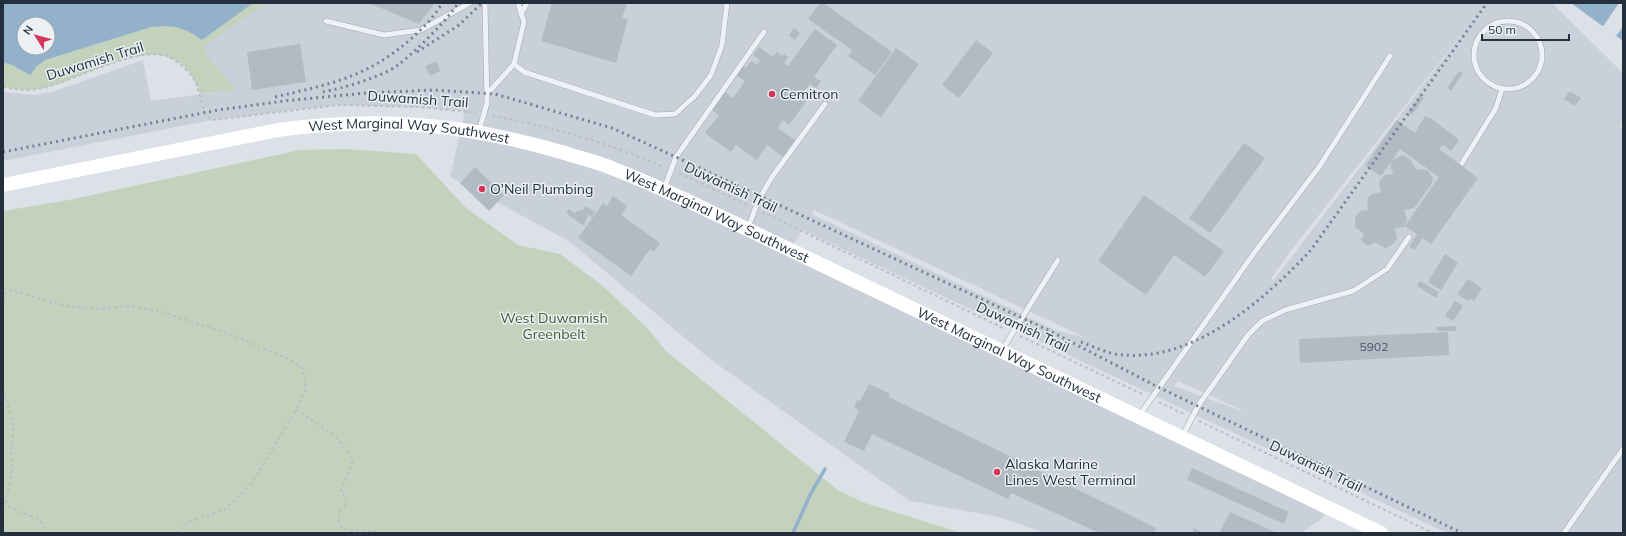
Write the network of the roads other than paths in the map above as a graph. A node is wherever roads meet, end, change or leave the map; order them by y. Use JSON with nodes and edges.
{"nodes":[{"id":1,"x":470,"y":3,"type":"edge"},
{"id":2,"x":485,"y":3,"type":"edge"},
{"id":3,"x":518,"y":3,"type":"edge"},
{"id":4,"x":527,"y":3,"type":"edge"},
{"id":5,"x":728,"y":3,"type":"edge"},
{"id":6,"x":522,"y":14,"type":"junction"},
{"id":7,"x":326,"y":21,"type":"dead end"},
{"id":8,"x":764,"y":32,"type":"dead end"},
{"id":9,"x":1390,"y":56,"type":"dead end"},
{"id":10,"x":514,"y":64,"type":"junction"},
{"id":11,"x":1502,"y":89,"type":"junction"},
{"id":12,"x":487,"y":94,"type":"junction"},
{"id":13,"x":825,"y":104,"type":"dead end"},
{"id":14,"x":479,"y":132,"type":"junction"},
{"id":15,"x":1462,"y":163,"type":"dead end"},
{"id":16,"x":3,"y":185,"type":"edge"},
{"id":17,"x":663,"y":190,"type":"junction"},
{"id":18,"x":747,"y":229,"type":"junction"},
{"id":19,"x":1409,"y":237,"type":"dead end"},
{"id":20,"x":1058,"y":260,"type":"dead end"},
{"id":21,"x":1002,"y":351,"type":"junction"},
{"id":22,"x":1138,"y":416,"type":"junction"},
{"id":23,"x":1181,"y":437,"type":"junction"},
{"id":24,"x":1623,"y":449,"type":"edge"},
{"id":25,"x":1381,"y":533,"type":"edge"},
{"id":26,"x":1564,"y":533,"type":"edge"}],
"edges":[{"from":1,"to":7,"type":"lane"},
{"from":2,"to":12,"type":"lane"},
{"from":3,"to":6,"type":"lane"},
{"from":4,"to":6,"type":"lane"},
{"from":5,"to":10,"type":"lane"},
{"from":6,"to":10,"type":"lane"},
{"from":8,"to":17,"type":"lane"},
{"from":9,"to":22,"type":"lane"},
{"from":10,"to":12,"type":"lane"},
{"from":11,"to":11,"type":"lane"},
{"from":11,"to":15,"type":"lane"},
{"from":12,"to":14,"type":"lane"},
{"from":13,"to":18,"type":"lane"},
{"from":14,"to":16,"type":"main road","name":"West Marginal Way Southwest"},
{"from":14,"to":17,"type":"main road","name":"West Marginal Way Southwest"},
{"from":17,"to":18,"type":"main road","name":"West Marginal Way Southwest"},
{"from":18,"to":21,"type":"main road","name":"West Marginal Way Southwest"},
{"from":19,"to":23,"type":"lane"},
{"from":20,"to":21,"type":"lane"},
{"from":21,"to":22,"type":"main road","name":"West Marginal Way Southwest"},
{"from":22,"to":23,"type":"main road","name":"West Marginal Way Southwest"},
{"from":23,"to":25,"type":"main road","name":"West Marginal Way Southwest"},
{"from":24,"to":26,"type":"lane"}]}
